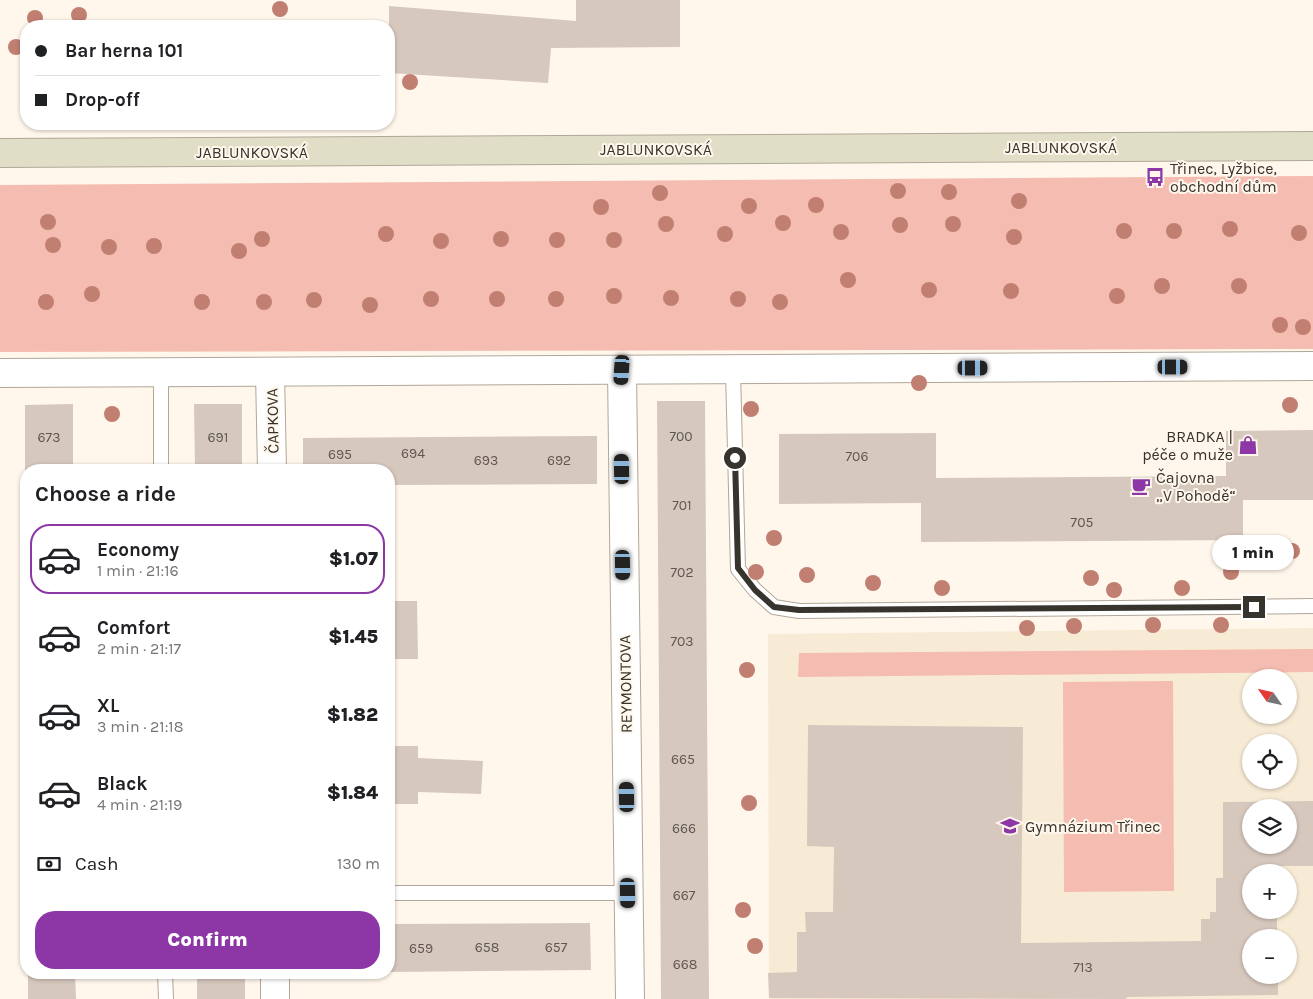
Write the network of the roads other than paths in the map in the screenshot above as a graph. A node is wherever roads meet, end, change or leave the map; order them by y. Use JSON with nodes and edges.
{"nodes":[{"id":1,"x":1313,"y":146,"type":"edge"},
{"id":2,"x":0,"y":153,"type":"edge"},
{"id":3,"x":1313,"y":366,"type":"edge"},
{"id":4,"x":622,"y":370,"type":"junction"},
{"id":5,"x":733,"y":371,"type":"junction"},
{"id":6,"x":0,"y":373,"type":"edge"},
{"id":7,"x":270,"y":373,"type":"junction"},
{"id":8,"x":161,"y":374,"type":"junction"},
{"id":9,"x":161,"y":464,"type":"edge"},
{"id":10,"x":272,"y":464,"type":"edge"},
{"id":11,"x":1313,"y":606,"type":"edge"},
{"id":12,"x":395,"y":893,"type":"edge"},
{"id":13,"x":628,"y":893,"type":"junction"},
{"id":14,"x":166,"y":979,"type":"edge"},
{"id":15,"x":275,"y":979,"type":"edge"},
{"id":16,"x":166,"y":999,"type":"edge"},
{"id":17,"x":275,"y":999,"type":"edge"},
{"id":18,"x":630,"y":999,"type":"edge"}],
"edges":[{"from":1,"to":2,"type":"main road","name":"JABLUNKOVSKÁ"},
{"from":3,"to":5,"type":"street"},
{"from":4,"to":5,"type":"street"},
{"from":4,"to":7,"type":"street"},
{"from":4,"to":13,"type":"street","name":"REYMONTOVA"},
{"from":5,"to":11,"type":"lane"},
{"from":6,"to":8,"type":"street"},
{"from":7,"to":8,"type":"street"},
{"from":7,"to":10,"type":"street","name":"ČAPKOVA"},
{"from":8,"to":9,"type":"lane"},
{"from":12,"to":13,"type":"lane"},
{"from":13,"to":18,"type":"street","name":"REYMONTOVA"},
{"from":14,"to":16,"type":"lane"},
{"from":15,"to":17,"type":"street"}]}
